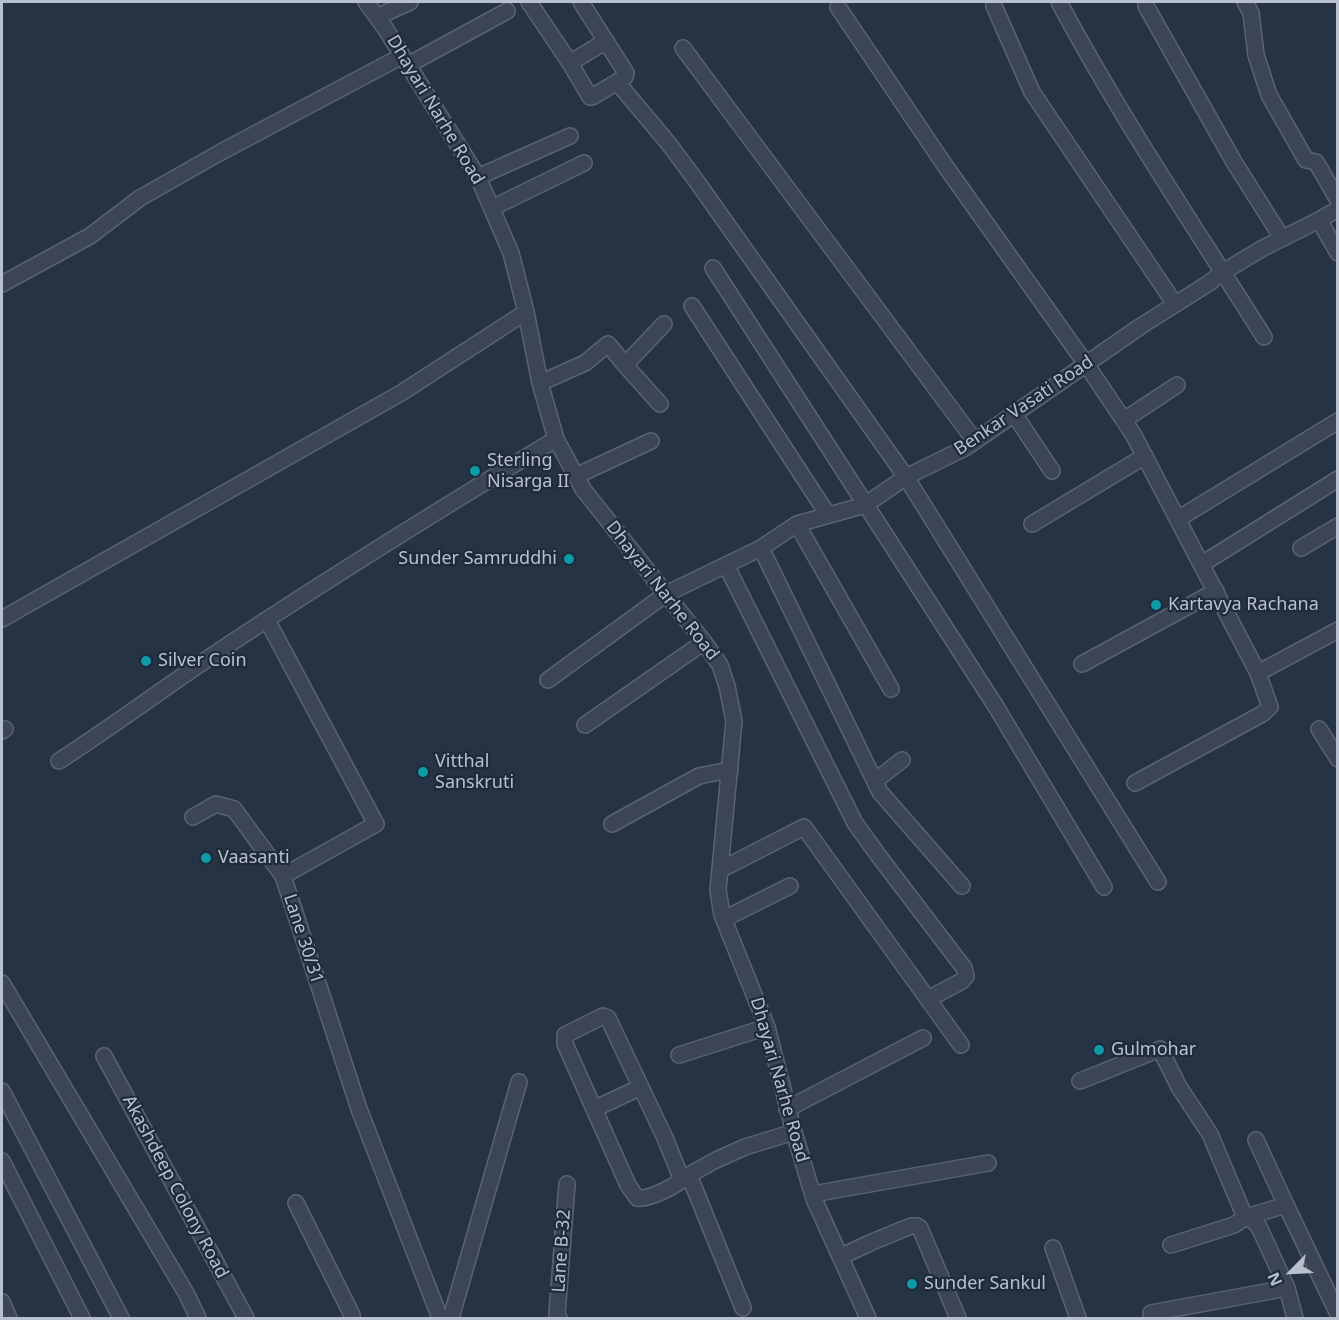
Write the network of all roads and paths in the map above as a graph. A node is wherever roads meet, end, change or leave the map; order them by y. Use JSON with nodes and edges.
{"nodes":[{"id":1,"x":366,"y":2,"type":"edge"},
{"id":2,"x":410,"y":2,"type":"edge"},
{"id":3,"x":529,"y":2,"type":"edge"},
{"id":4,"x":581,"y":2,"type":"edge"},
{"id":5,"x":1059,"y":2,"type":"edge"},
{"id":6,"x":1245,"y":2,"type":"edge"},
{"id":7,"x":994,"y":6,"type":"dead end"},
{"id":8,"x":1146,"y":6,"type":"dead end"},
{"id":9,"x":838,"y":7,"type":"dead end"},
{"id":10,"x":507,"y":11,"type":"dead end"},
{"id":11,"x":376,"y":17,"type":"junction"},
{"id":12,"x":606,"y":41,"type":"junction"},
{"id":13,"x":683,"y":48,"type":"dead end"},
{"id":14,"x":405,"y":61,"type":"junction"},
{"id":15,"x":570,"y":63,"type":"junction"},
{"id":16,"x":617,"y":82,"type":"junction"},
{"id":17,"x":570,"y":136,"type":"dead end"},
{"id":18,"x":584,"y":163,"type":"dead end"},
{"id":19,"x":478,"y":177,"type":"junction"},
{"id":20,"x":1338,"y":200,"type":"edge"},
{"id":21,"x":492,"y":208,"type":"junction"},
{"id":22,"x":1338,"y":209,"type":"edge"},
{"id":23,"x":1319,"y":220,"type":"junction"},
{"id":24,"x":1282,"y":238,"type":"junction"},
{"id":25,"x":1338,"y":253,"type":"edge"},
{"id":26,"x":713,"y":268,"type":"dead end"},
{"id":27,"x":1223,"y":272,"type":"junction"},
{"id":28,"x":2,"y":284,"type":"edge"},
{"id":29,"x":1175,"y":304,"type":"junction"},
{"id":30,"x":692,"y":306,"type":"dead end"},
{"id":31,"x":526,"y":312,"type":"junction"},
{"id":32,"x":664,"y":324,"type":"dead end"},
{"id":33,"x":1264,"y":337,"type":"dead end"},
{"id":34,"x":1086,"y":364,"type":"junction"},
{"id":35,"x":625,"y":365,"type":"junction"},
{"id":36,"x":540,"y":383,"type":"junction"},
{"id":37,"x":1177,"y":385,"type":"dead end"},
{"id":38,"x":660,"y":404,"type":"dead end"},
{"id":39,"x":1014,"y":414,"type":"junction"},
{"id":40,"x":1124,"y":420,"type":"junction"},
{"id":41,"x":1338,"y":421,"type":"edge"},
{"id":42,"x":556,"y":439,"type":"junction"},
{"id":43,"x":651,"y":441,"type":"dead end"},
{"id":44,"x":975,"y":441,"type":"junction"},
{"id":45,"x":1145,"y":456,"type":"junction"},
{"id":46,"x":1052,"y":471,"type":"dead end"},
{"id":47,"x":576,"y":476,"type":"junction"},
{"id":48,"x":906,"y":477,"type":"junction"},
{"id":49,"x":1338,"y":479,"type":"edge"},
{"id":50,"x":865,"y":505,"type":"junction"},
{"id":51,"x":828,"y":515,"type":"junction"},
{"id":52,"x":1179,"y":519,"type":"junction"},
{"id":53,"x":796,"y":524,"type":"junction"},
{"id":54,"x":1032,"y":524,"type":"dead end"},
{"id":55,"x":1338,"y":526,"type":"edge"},
{"id":56,"x":761,"y":548,"type":"junction"},
{"id":57,"x":1301,"y":548,"type":"dead end"},
{"id":58,"x":1202,"y":564,"type":"junction"},
{"id":59,"x":726,"y":565,"type":"junction"},
{"id":60,"x":1216,"y":591,"type":"junction"},
{"id":61,"x":666,"y":594,"type":"junction"},
{"id":62,"x":2,"y":619,"type":"edge"},
{"id":63,"x":267,"y":620,"type":"junction"},
{"id":64,"x":1338,"y":630,"type":"edge"},
{"id":65,"x":704,"y":642,"type":"junction"},
{"id":66,"x":1082,"y":664,"type":"dead end"},
{"id":67,"x":1258,"y":673,"type":"junction"},
{"id":68,"x":548,"y":680,"type":"dead end"},
{"id":69,"x":891,"y":689,"type":"dead end"},
{"id":70,"x":585,"y":725,"type":"dead end"},
{"id":71,"x":1319,"y":729,"type":"dead end"},
{"id":72,"x":1338,"y":759,"type":"edge"},
{"id":73,"x":902,"y":760,"type":"dead end"},
{"id":74,"x":59,"y":761,"type":"dead end"},
{"id":75,"x":730,"y":770,"type":"junction"},
{"id":76,"x":875,"y":781,"type":"junction"},
{"id":77,"x":1135,"y":783,"type":"dead end"},
{"id":78,"x":193,"y":817,"type":"dead end"},
{"id":79,"x":612,"y":824,"type":"dead end"},
{"id":80,"x":720,"y":870,"type":"junction"},
{"id":81,"x":283,"y":876,"type":"junction"},
{"id":82,"x":1158,"y":882,"type":"dead end"},
{"id":83,"x":789,"y":886,"type":"dead end"},
{"id":84,"x":962,"y":886,"type":"dead end"},
{"id":85,"x":1104,"y":887,"type":"dead end"},
{"id":86,"x":724,"y":920,"type":"junction"},
{"id":87,"x":2,"y":983,"type":"edge"},
{"id":88,"x":928,"y":999,"type":"junction"},
{"id":89,"x":767,"y":1027,"type":"junction"},
{"id":90,"x":923,"y":1038,"type":"dead end"},
{"id":91,"x":960,"y":1045,"type":"dead end"},
{"id":92,"x":679,"y":1055,"type":"dead end"},
{"id":93,"x":104,"y":1056,"type":"dead end"},
{"id":94,"x":1080,"y":1081,"type":"dead end"},
{"id":95,"x":519,"y":1082,"type":"dead end"},
{"id":96,"x":641,"y":1087,"type":"junction"},
{"id":97,"x":2,"y":1091,"type":"edge"},
{"id":98,"x":594,"y":1108,"type":"junction"},
{"id":99,"x":787,"y":1108,"type":"junction"},
{"id":100,"x":794,"y":1132,"type":"junction"},
{"id":101,"x":1256,"y":1140,"type":"dead end"},
{"id":102,"x":2,"y":1161,"type":"edge"},
{"id":103,"x":988,"y":1163,"type":"dead end"},
{"id":104,"x":685,"y":1177,"type":"junction"},
{"id":105,"x":567,"y":1184,"type":"dead end"},
{"id":106,"x":813,"y":1194,"type":"junction"},
{"id":107,"x":296,"y":1203,"type":"dead end"},
{"id":108,"x":1286,"y":1205,"type":"junction"},
{"id":109,"x":1246,"y":1217,"type":"junction"},
{"id":110,"x":1171,"y":1245,"type":"dead end"},
{"id":111,"x":1053,"y":1248,"type":"dead end"},
{"id":112,"x":940,"y":1254,"type":"dead end"},
{"id":113,"x":840,"y":1257,"type":"junction"},
{"id":114,"x":1333,"y":1286,"type":"edge"},
{"id":115,"x":1287,"y":1288,"type":"junction"},
{"id":116,"x":2,"y":1302,"type":"edge"},
{"id":117,"x":743,"y":1308,"type":"dead end"},
{"id":118,"x":1151,"y":1313,"type":"dead end"},
{"id":119,"x":1338,"y":1314,"type":"edge"},
{"id":120,"x":9,"y":1318,"type":"edge"},
{"id":121,"x":82,"y":1318,"type":"edge"},
{"id":122,"x":121,"y":1318,"type":"edge"},
{"id":123,"x":198,"y":1318,"type":"edge"},
{"id":124,"x":246,"y":1318,"type":"edge"},
{"id":125,"x":352,"y":1318,"type":"edge"},
{"id":126,"x":440,"y":1318,"type":"edge"},
{"id":127,"x":451,"y":1318,"type":"edge"},
{"id":128,"x":559,"y":1318,"type":"edge"},
{"id":129,"x":868,"y":1318,"type":"edge"},
{"id":130,"x":958,"y":1318,"type":"edge"},
{"id":131,"x":965,"y":1318,"type":"edge"},
{"id":132,"x":1078,"y":1318,"type":"edge"},
{"id":133,"x":1295,"y":1318,"type":"edge"}],
"edges":[{"from":1,"to":11,"type":"street","name":"Dhayari Narhe Road"},
{"from":2,"to":11,"type":"street"},
{"from":3,"to":15,"type":"street"},
{"from":4,"to":12,"type":"street"},
{"from":5,"to":27,"type":"street"},
{"from":6,"to":20,"type":"street"},
{"from":7,"to":29,"type":"street"},
{"from":8,"to":24,"type":"street"},
{"from":9,"to":34,"type":"street"},
{"from":10,"to":14,"type":"street"},
{"from":11,"to":14,"type":"street","name":"Dhayari Narhe Road"},
{"from":12,"to":15,"type":"street"},
{"from":12,"to":16,"type":"street"},
{"from":13,"to":44,"type":"street"},
{"from":14,"to":19,"type":"street","name":"Dhayari Narhe Road"},
{"from":14,"to":28,"type":"street"},
{"from":15,"to":16,"type":"street"},
{"from":16,"to":48,"type":"street"},
{"from":17,"to":19,"type":"street"},
{"from":18,"to":21,"type":"street"},
{"from":19,"to":21,"type":"street","name":"Dhayari Narhe Road"},
{"from":21,"to":31,"type":"street","name":"Dhayari Narhe Road"},
{"from":22,"to":23,"type":"street","name":"Benkar Vasati Road"},
{"from":23,"to":24,"type":"street","name":"Benkar Vasati Road"},
{"from":23,"to":25,"type":"street"},
{"from":24,"to":27,"type":"street","name":"Benkar Vasati Road"},
{"from":26,"to":50,"type":"street"},
{"from":27,"to":29,"type":"street","name":"Benkar Vasati Road"},
{"from":27,"to":33,"type":"street"},
{"from":29,"to":34,"type":"street","name":"Benkar Vasati Road"},
{"from":30,"to":51,"type":"street"},
{"from":31,"to":36,"type":"street","name":"Dhayari Narhe Road"},
{"from":31,"to":62,"type":"street"},
{"from":32,"to":35,"type":"street"},
{"from":34,"to":39,"type":"street","name":"Benkar Vasati Road"},
{"from":34,"to":40,"type":"street"},
{"from":35,"to":36,"type":"street"},
{"from":35,"to":38,"type":"street"},
{"from":36,"to":42,"type":"street","name":"Dhayari Narhe Road"},
{"from":37,"to":40,"type":"street"},
{"from":39,"to":44,"type":"street","name":"Benkar Vasati Road"},
{"from":39,"to":46,"type":"street"},
{"from":40,"to":45,"type":"street"},
{"from":41,"to":52,"type":"street"},
{"from":42,"to":47,"type":"street","name":"Dhayari Narhe Road"},
{"from":42,"to":63,"type":"street"},
{"from":43,"to":47,"type":"street"},
{"from":44,"to":48,"type":"street","name":"Benkar Vasati Road"},
{"from":45,"to":52,"type":"street"},
{"from":45,"to":54,"type":"street"},
{"from":47,"to":61,"type":"street","name":"Dhayari Narhe Road"},
{"from":48,"to":50,"type":"street","name":"Benkar Vasati Road"},
{"from":48,"to":82,"type":"street"},
{"from":49,"to":58,"type":"street"},
{"from":50,"to":51,"type":"street","name":"Benkar Vasati Road"},
{"from":50,"to":85,"type":"street"},
{"from":51,"to":53,"type":"street","name":"Benkar Vasati Road"},
{"from":52,"to":58,"type":"street"},
{"from":53,"to":56,"type":"street","name":"Benkar Vasati Road"},
{"from":53,"to":69,"type":"street"},
{"from":55,"to":57,"type":"street"},
{"from":56,"to":59,"type":"street","name":"Benkar Vasati Road"},
{"from":56,"to":76,"type":"street"},
{"from":58,"to":60,"type":"street"},
{"from":59,"to":61,"type":"street","name":"Benkar Vasati Road"},
{"from":59,"to":88,"type":"street"},
{"from":60,"to":66,"type":"street"},
{"from":60,"to":67,"type":"street"},
{"from":61,"to":65,"type":"street","name":"Dhayari Narhe Road"},
{"from":61,"to":68,"type":"street","name":"Benkar Vasati Road"},
{"from":63,"to":74,"type":"street"},
{"from":63,"to":81,"type":"street","name":"Lane 30/31"},
{"from":64,"to":67,"type":"street"},
{"from":65,"to":70,"type":"street"},
{"from":65,"to":75,"type":"street","name":"Dhayari Narhe Road"},
{"from":67,"to":77,"type":"street"},
{"from":71,"to":72,"type":"street"},
{"from":73,"to":76,"type":"street"},
{"from":75,"to":79,"type":"street"},
{"from":75,"to":80,"type":"street","name":"Dhayari Narhe Road"},
{"from":76,"to":84,"type":"street"},
{"from":78,"to":81,"type":"street"},
{"from":80,"to":86,"type":"street","name":"Dhayari Narhe Road"},
{"from":80,"to":88,"type":"street"},
{"from":81,"to":126,"type":"street","name":"Lane 30/31"},
{"from":83,"to":86,"type":"street"},
{"from":86,"to":89,"type":"street","name":"Dhayari Narhe Road"},
{"from":87,"to":123,"type":"street"},
{"from":88,"to":91,"type":"street"},
{"from":89,"to":92,"type":"street"},
{"from":89,"to":99,"type":"street","name":"Dhayari Narhe Road"},
{"from":90,"to":99,"type":"street"},
{"from":93,"to":124,"type":"street","name":"Akashdeep Colony Road"},
{"from":94,"to":109,"type":"street"},
{"from":95,"to":127,"type":"street"},
{"from":96,"to":98,"type":"street"},
{"from":96,"to":98,"type":"street"},
{"from":96,"to":104,"type":"street"},
{"from":97,"to":122,"type":"street"},
{"from":98,"to":104,"type":"street"},
{"from":99,"to":100,"type":"street","name":"Dhayari Narhe Road"},
{"from":100,"to":104,"type":"street"},
{"from":100,"to":106,"type":"street","name":"Dhayari Narhe Road"},
{"from":101,"to":108,"type":"street"},
{"from":102,"to":121,"type":"street"},
{"from":103,"to":106,"type":"street"},
{"from":104,"to":117,"type":"street"},
{"from":105,"to":128,"type":"street","name":"Lane B-32"},
{"from":106,"to":113,"type":"street","name":"Dhayari Narhe Road"},
{"from":107,"to":125,"type":"street"},
{"from":108,"to":109,"type":"street"},
{"from":108,"to":114,"type":"street"},
{"from":109,"to":110,"type":"street"},
{"from":109,"to":115,"type":"street"},
{"from":111,"to":132,"type":"street"},
{"from":112,"to":131,"type":"street"},
{"from":113,"to":129,"type":"street","name":"Dhayari Narhe Road"},
{"from":113,"to":130,"type":"street"},
{"from":114,"to":119,"type":"street"},
{"from":115,"to":118,"type":"street"},
{"from":115,"to":133,"type":"street"},
{"from":116,"to":120,"type":"street"}]}
